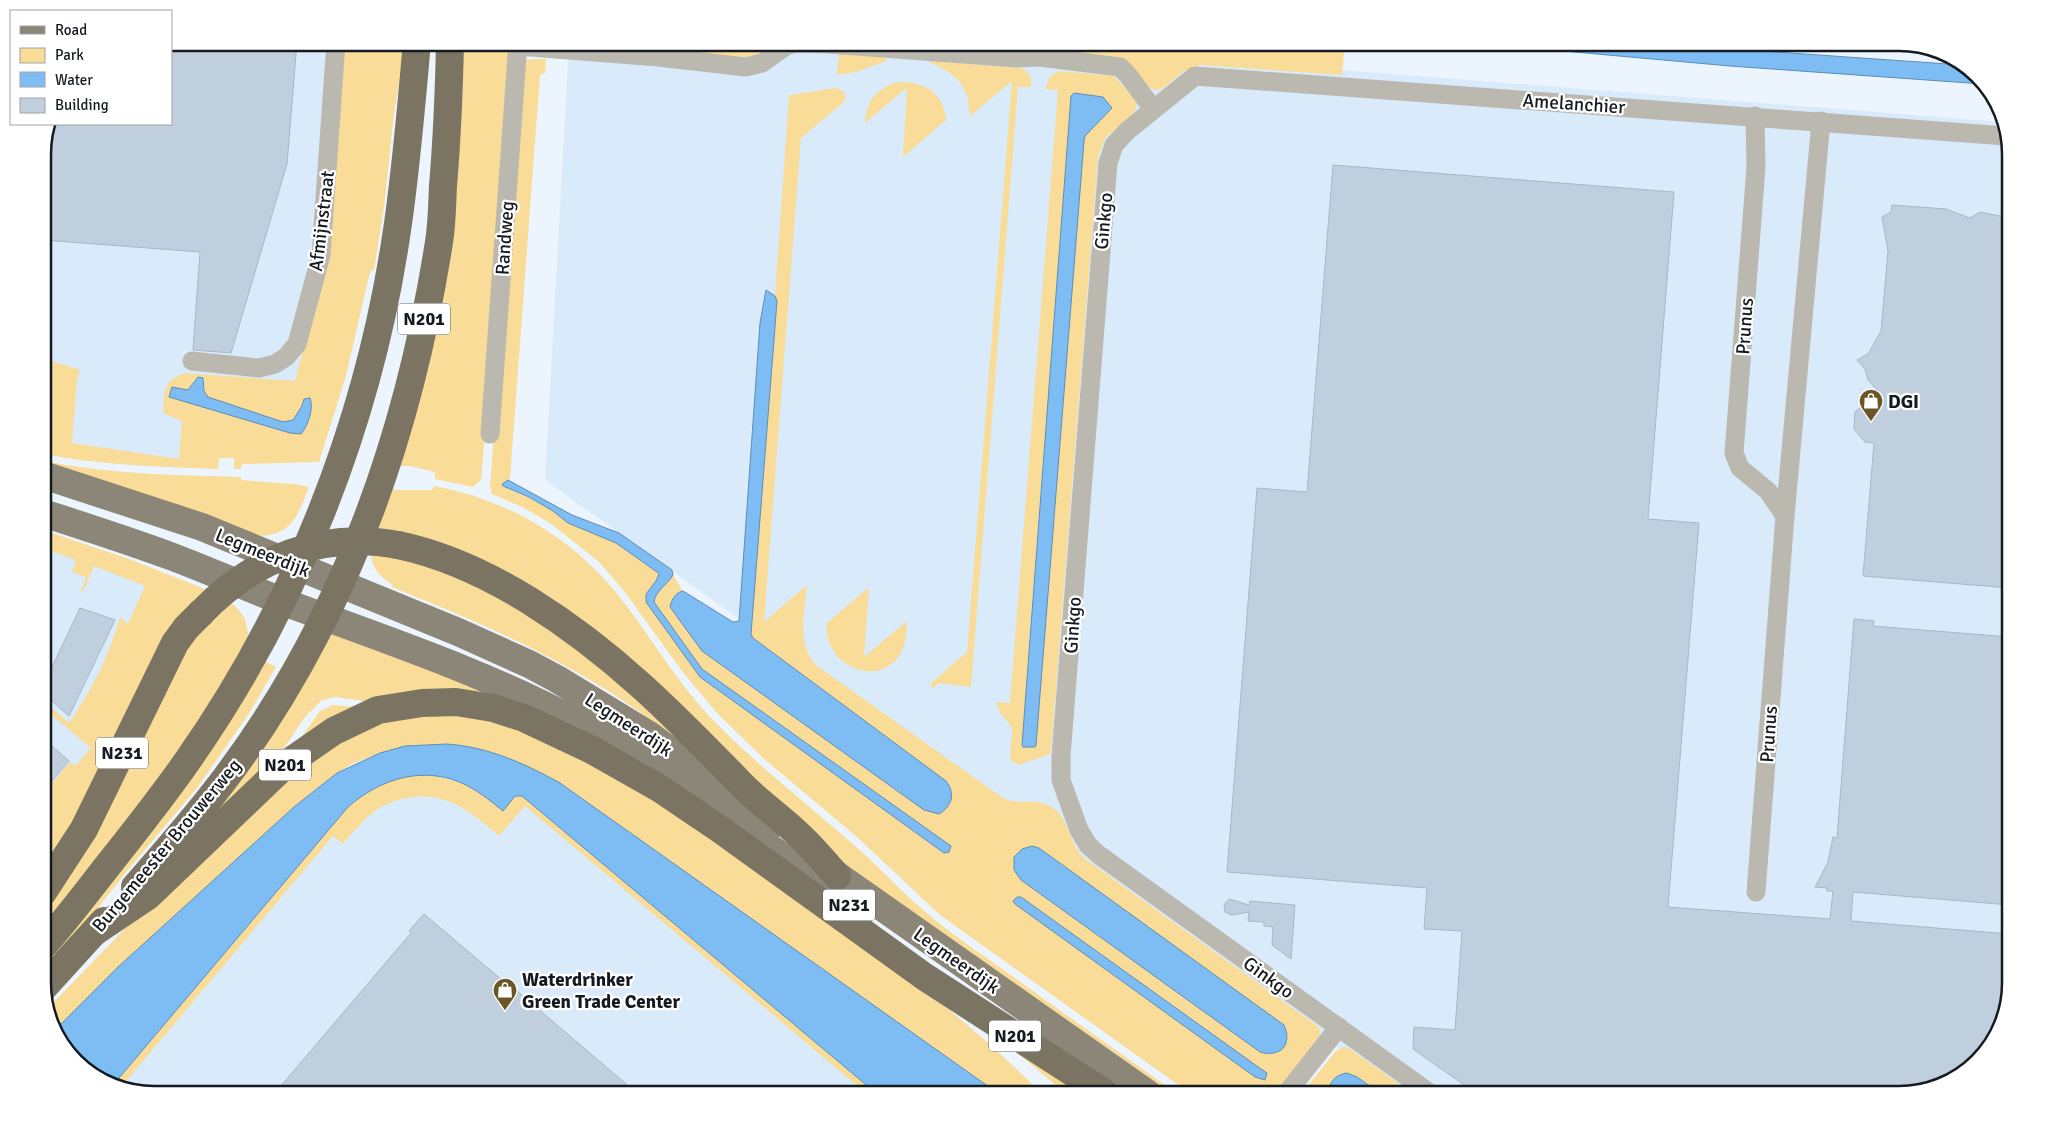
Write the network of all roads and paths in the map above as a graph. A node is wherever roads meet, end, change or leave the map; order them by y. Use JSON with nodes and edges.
{"nodes":[{"id":1,"x":335,"y":51,"type":"edge"},
{"id":2,"x":416,"y":51,"type":"edge"},
{"id":3,"x":450,"y":51,"type":"edge"},
{"id":4,"x":517,"y":51,"type":"edge"},
{"id":5,"x":593,"y":51,"type":"edge"},
{"id":6,"x":779,"y":51,"type":"edge"},
{"id":7,"x":918,"y":51,"type":"edge"},
{"id":8,"x":1153,"y":109,"type":"junction"},
{"id":9,"x":1755,"y":116,"type":"junction"},
{"id":10,"x":1821,"y":121,"type":"junction"},
{"id":11,"x":2000,"y":136,"type":"edge"},
{"id":12,"x":192,"y":361,"type":"dead end"},
{"id":13,"x":490,"y":434,"type":"dead end"},
{"id":14,"x":51,"y":478,"type":"edge"},
{"id":15,"x":51,"y":515,"type":"edge"},
{"id":16,"x":1785,"y":516,"type":"junction"},
{"id":17,"x":298,"y":566,"type":"junction"},
{"id":18,"x":340,"y":583,"type":"junction"},
{"id":19,"x":281,"y":601,"type":"junction"},
{"id":20,"x":325,"y":617,"type":"junction"},
{"id":21,"x":837,"y":876,"type":"junction"},
{"id":22,"x":51,"y":880,"type":"edge"},
{"id":23,"x":1756,"y":892,"type":"dead end"},
{"id":24,"x":93,"y":933,"type":"junction"},
{"id":25,"x":51,"y":936,"type":"edge"},
{"id":26,"x":51,"y":979,"type":"edge"},
{"id":27,"x":1339,"y":1027,"type":"junction"},
{"id":28,"x":1095,"y":1086,"type":"edge"},
{"id":29,"x":1100,"y":1086,"type":"edge"},
{"id":30,"x":1137,"y":1086,"type":"edge"},
{"id":31,"x":1292,"y":1086,"type":"edge"},
{"id":32,"x":1420,"y":1086,"type":"edge"}],
"edges":[{"from":1,"to":12,"type":"street","name":"Afmijnstraat"},
{"from":2,"to":17,"type":"highway","number":"N201"},
{"from":3,"to":18,"type":"highway","number":"N201"},
{"from":4,"to":13,"type":"street","name":"Randweg"},
{"from":5,"to":6,"type":"street"},
{"from":7,"to":8,"type":"street"},
{"from":8,"to":9,"type":"street","name":"Amelanchier"},
{"from":8,"to":27,"type":"street","name":"Ginkgo"},
{"from":9,"to":10,"type":"street","name":"Amelanchier"},
{"from":9,"to":16,"type":"street","name":"Prunus"},
{"from":10,"to":11,"type":"street","name":"Amelanchier"},
{"from":10,"to":16,"type":"street","name":"Prunus"},
{"from":14,"to":17,"type":"main road","name":"Legmeerdijk","number":"N231"},
{"from":15,"to":19,"type":"main road","name":"Legmeerdijk","number":"N231"},
{"from":16,"to":23,"type":"street","name":"Prunus"},
{"from":17,"to":18,"type":"main road","name":"Legmeerdijk","number":"N231"},
{"from":17,"to":19,"type":"highway","number":"N201"},
{"from":18,"to":20,"type":"highway","number":"N201"},
{"from":18,"to":21,"type":"main road","name":"Legmeerdijk","number":"N231"},
{"from":19,"to":20,"type":"main road","name":"Legmeerdijk","number":"N231"},
{"from":19,"to":25,"type":"highway","name":"Burgemeester Brouwerweg","number":"N201"},
{"from":20,"to":24,"type":"highway","name":"Burgemeester Brouwerweg","number":"N201"},
{"from":20,"to":29,"type":"main road","name":"Legmeerdijk","number":"N231"},
{"from":21,"to":22,"type":"highway","number":"N231","bridge":true},
{"from":21,"to":30,"type":"main road","name":"Legmeerdijk","number":"N231"},
{"from":24,"to":26,"type":"highway","name":"Burgemeester Brouwerweg","number":"N201"},
{"from":24,"to":28,"type":"highway","number":"N201"},
{"from":27,"to":31,"type":"street"},
{"from":27,"to":32,"type":"street","name":"Ginkgo"}]}
